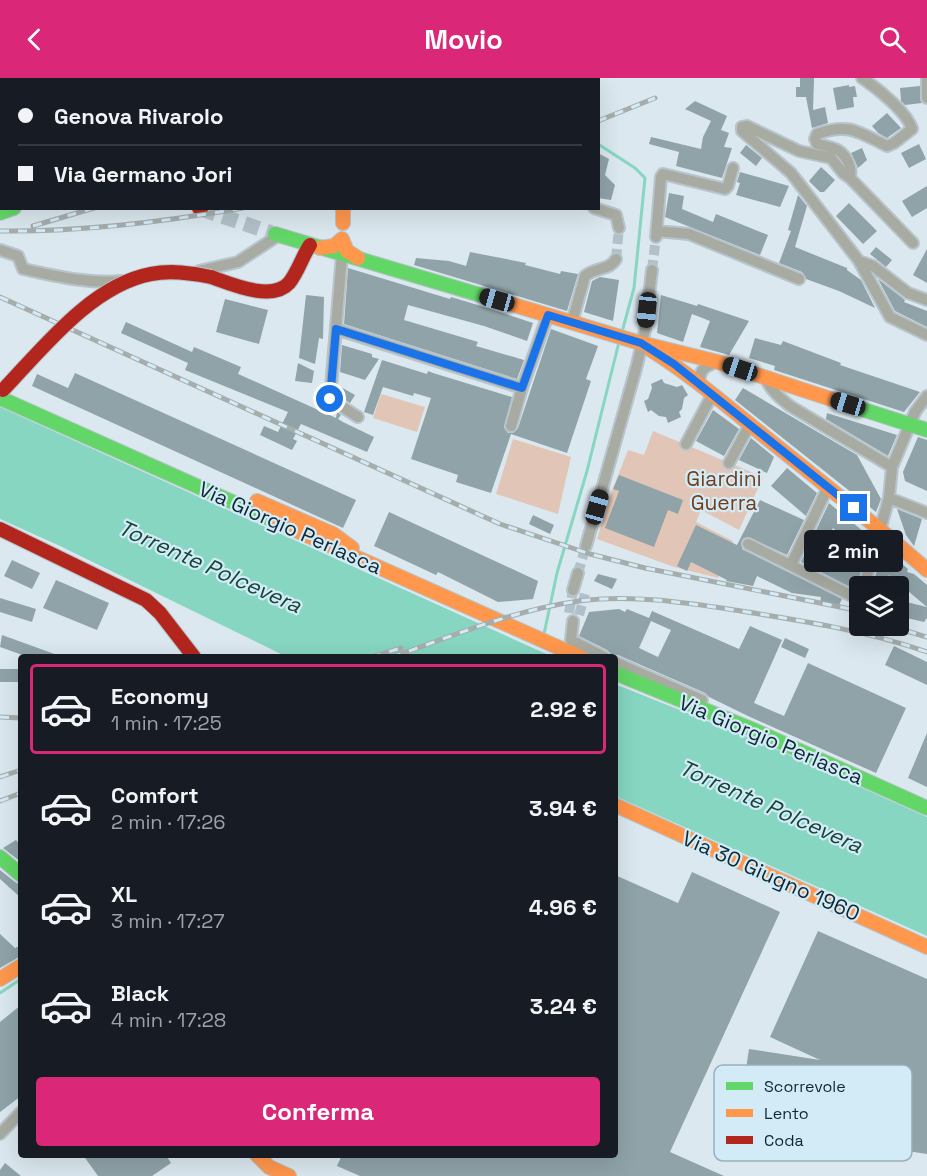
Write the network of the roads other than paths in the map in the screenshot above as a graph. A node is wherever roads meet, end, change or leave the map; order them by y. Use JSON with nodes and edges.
{"nodes":[{"id":1,"x":862,"y":78,"type":"edge"},
{"id":2,"x":927,"y":78,"type":"edge"},
{"id":3,"x":927,"y":98,"type":"edge"},
{"id":4,"x":733,"y":168,"type":"dead end"},
{"id":5,"x":850,"y":178,"type":"junction"},
{"id":6,"x":343,"y":210,"type":"edge"},
{"id":7,"x":600,"y":210,"type":"edge"},
{"id":8,"x":343,"y":223,"type":"dead end"},
{"id":9,"x":619,"y":228,"type":"dead end"},
{"id":10,"x":277,"y":234,"type":"joint"},
{"id":11,"x":913,"y":243,"type":"dead end"},
{"id":12,"x":315,"y":246,"type":"junction"},
{"id":13,"x":0,"y":250,"type":"edge"},
{"id":14,"x":342,"y":255,"type":"junction"},
{"id":15,"x":616,"y":259,"type":"dead end"},
{"id":16,"x":362,"y":260,"type":"junction"},
{"id":17,"x":860,"y":261,"type":"junction"},
{"id":18,"x":652,"y":270,"type":"tunnel mouth"},
{"id":19,"x":799,"y":279,"type":"dead end"},
{"id":20,"x":927,"y":300,"type":"edge"},
{"id":21,"x":548,"y":315,"type":"junction"},
{"id":22,"x":572,"y":322,"type":"junction"},
{"id":23,"x":336,"y":329,"type":"junction"},
{"id":24,"x":927,"y":335,"type":"edge"},
{"id":25,"x":639,"y":343,"type":"junction"},
{"id":26,"x":687,"y":353,"type":"junction"},
{"id":27,"x":718,"y":362,"type":"junction"},
{"id":28,"x":674,"y":364,"type":"junction"},
{"id":29,"x":766,"y":379,"type":"junction"},
{"id":30,"x":700,"y":386,"type":"junction"},
{"id":31,"x":522,"y":388,"type":"junction"},
{"id":32,"x":1,"y":392,"type":"edge"},
{"id":33,"x":712,"y":395,"type":"junction"},
{"id":34,"x":927,"y":396,"type":"edge"},
{"id":35,"x":358,"y":417,"type":"dead end"},
{"id":36,"x":910,"y":423,"type":"junction"},
{"id":37,"x":750,"y":424,"type":"junction"},
{"id":38,"x":511,"y":426,"type":"dead end"},
{"id":39,"x":927,"y":430,"type":"edge"},
{"id":40,"x":686,"y":444,"type":"dead end"},
{"id":41,"x":729,"y":463,"type":"dead end"},
{"id":42,"x":892,"y":467,"type":"junction"},
{"id":43,"x":828,"y":487,"type":"junction"},
{"id":44,"x":889,"y":498,"type":"junction"},
{"id":45,"x":927,"y":513,"type":"edge"},
{"id":46,"x":0,"y":529,"type":"edge"},
{"id":47,"x":881,"y":529,"type":"junction"},
{"id":48,"x":748,"y":544,"type":"dead end"},
{"id":49,"x":586,"y":546,"type":"tunnel mouth"},
{"id":50,"x":791,"y":565,"type":"junction"},
{"id":51,"x":379,"y":568,"type":"junction"},
{"id":52,"x":927,"y":570,"type":"edge"},
{"id":53,"x":867,"y":576,"type":"edge"},
{"id":54,"x":576,"y":581,"type":"dead end"},
{"id":55,"x":585,"y":594,"type":"tunnel mouth"},
{"id":56,"x":849,"y":594,"type":"edge"},
{"id":57,"x":574,"y":616,"type":"tunnel mouth"},
{"id":58,"x":191,"y":654,"type":"edge"},
{"id":59,"x":573,"y":654,"type":"edge"},
{"id":60,"x":598,"y":654,"type":"edge"},
{"id":61,"x":618,"y":663,"type":"edge"},
{"id":62,"x":618,"y":673,"type":"edge"},
{"id":63,"x":756,"y":731,"type":"junction"},
{"id":64,"x":618,"y":806,"type":"edge"},
{"id":65,"x":927,"y":808,"type":"edge"},
{"id":66,"x":0,"y":857,"type":"edge"},
{"id":67,"x":18,"y":872,"type":"edge"},
{"id":68,"x":927,"y":947,"type":"edge"},
{"id":69,"x":18,"y":968,"type":"edge"},
{"id":70,"x":0,"y":980,"type":"edge"},
{"id":71,"x":18,"y":1115,"type":"edge"},
{"id":72,"x":0,"y":1134,"type":"edge"},
{"id":73,"x":260,"y":1158,"type":"edge"},
{"id":74,"x":289,"y":1176,"type":"edge"}],
"edges":[{"from":1,"to":5,"type":"street"},
{"from":2,"to":3,"type":"street"},
{"from":4,"to":19,"type":"street"},
{"from":5,"to":11,"type":"street"},
{"from":5,"to":17,"type":"street"},
{"from":6,"to":8,"type":"main road"},
{"from":7,"to":9,"type":"street"},
{"from":10,"to":12,"type":"main road"},
{"from":10,"to":13,"type":"street"},
{"from":12,"to":14,"type":"main road"},
{"from":12,"to":16,"type":"main road"},
{"from":12,"to":32,"type":"main road","bridge":true},
{"from":14,"to":16,"type":"main road"},
{"from":14,"to":23,"type":"street"},
{"from":15,"to":22,"type":"street"},
{"from":16,"to":21,"type":"main road"},
{"from":17,"to":20,"type":"street"},
{"from":17,"to":24,"type":"street"},
{"from":18,"to":25,"type":"street"},
{"from":21,"to":22,"type":"main road"},
{"from":21,"to":31,"type":"street"},
{"from":22,"to":25,"type":"main road"},
{"from":23,"to":31,"type":"street"},
{"from":23,"to":35,"type":"street"},
{"from":25,"to":26,"type":"main road"},
{"from":25,"to":28,"type":"main road"},
{"from":25,"to":49,"type":"street"},
{"from":26,"to":27,"type":"main road"},
{"from":26,"to":28,"type":"street"},
{"from":27,"to":29,"type":"main road"},
{"from":27,"to":30,"type":"street"},
{"from":28,"to":30,"type":"main road"},
{"from":29,"to":36,"type":"main road"},
{"from":29,"to":42,"type":"street"},
{"from":30,"to":33,"type":"main road"},
{"from":31,"to":38,"type":"street"},
{"from":32,"to":51,"type":"main road","name":"Via Giorgio Perlasca"},
{"from":32,"to":51,"type":"main road"},
{"from":33,"to":37,"type":"main road"},
{"from":33,"to":40,"type":"street"},
{"from":34,"to":36,"type":"street"},
{"from":36,"to":39,"type":"main road"},
{"from":36,"to":42,"type":"street"},
{"from":37,"to":41,"type":"street"},
{"from":37,"to":43,"type":"main road"},
{"from":42,"to":44,"type":"street"},
{"from":43,"to":47,"type":"main road"},
{"from":43,"to":50,"type":"street"},
{"from":44,"to":45,"type":"street"},
{"from":44,"to":47,"type":"street"},
{"from":46,"to":58,"type":"main road"},
{"from":47,"to":52,"type":"main road"},
{"from":47,"to":53,"type":"street"},
{"from":48,"to":50,"type":"street"},
{"from":50,"to":56,"type":"street"},
{"from":51,"to":59,"type":"main road","name":"Via Giorgio Perlasca"},
{"from":54,"to":55,"type":"street"},
{"from":57,"to":60,"type":"street"},
{"from":61,"to":63,"type":"street"},
{"from":62,"to":63,"type":"main road","name":"Via Giorgio Perlasca"},
{"from":63,"to":65,"type":"main road","name":"Via Giorgio Perlasca"},
{"from":64,"to":68,"type":"main road","name":"Via 30 Giugno 1960"},
{"from":66,"to":67,"type":"main road"},
{"from":69,"to":70,"type":"main road"},
{"from":71,"to":72,"type":"street"},
{"from":73,"to":74,"type":"main road"}]}
